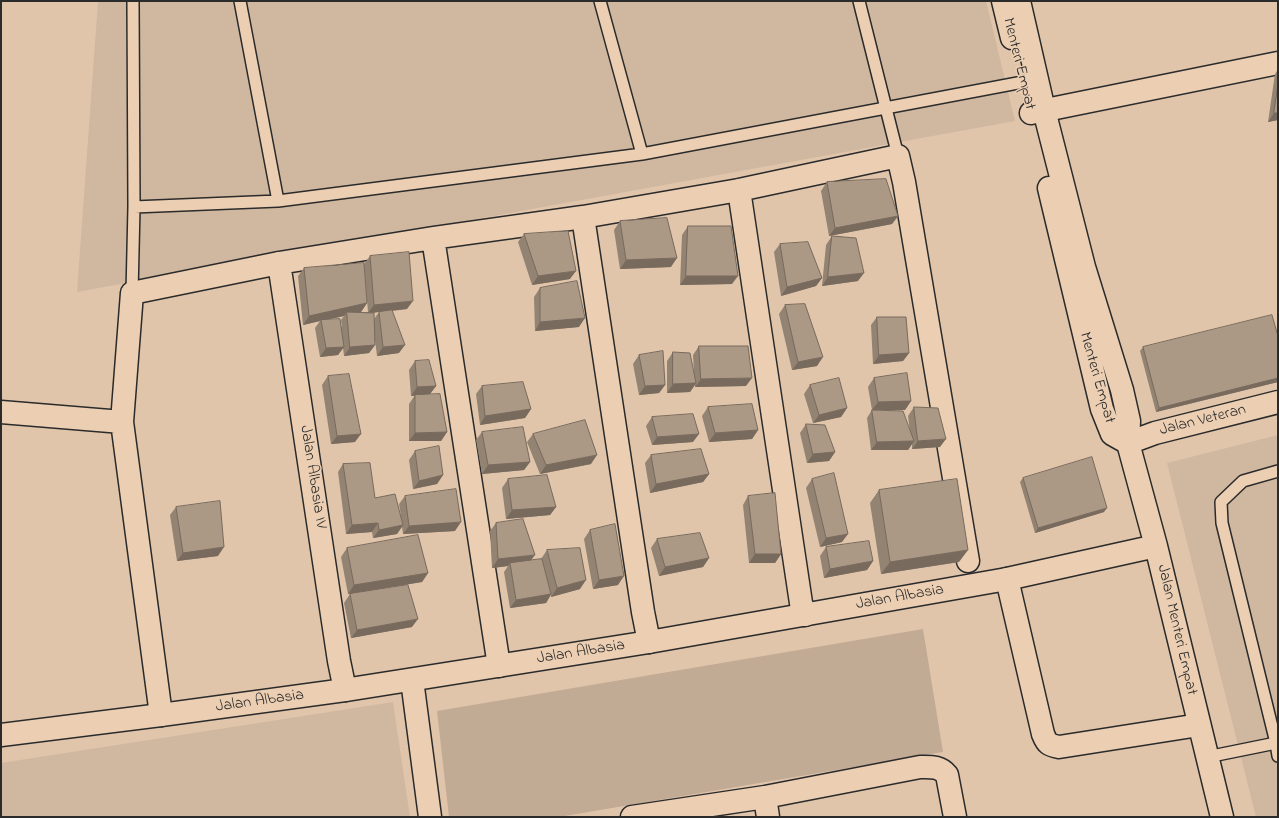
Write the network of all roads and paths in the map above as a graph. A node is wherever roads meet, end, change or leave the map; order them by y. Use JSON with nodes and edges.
{"nodes":[{"id":1,"x":133,"y":1,"type":"edge"},
{"id":2,"x":240,"y":1,"type":"edge"},
{"id":3,"x":600,"y":1,"type":"edge"},
{"id":4,"x":859,"y":1,"type":"edge"},
{"id":5,"x":1003,"y":1,"type":"edge"},
{"id":6,"x":1019,"y":1,"type":"edge"},
{"id":7,"x":1278,"y":63,"type":"edge"},
{"id":8,"x":1030,"y":80,"type":"junction"},
{"id":9,"x":886,"y":108,"type":"junction"},
{"id":10,"x":1037,"y":112,"type":"junction"},
{"id":11,"x":642,"y":154,"type":"junction"},
{"id":12,"x":898,"y":156,"type":"junction"},
{"id":13,"x":739,"y":190,"type":"junction"},
{"id":14,"x":278,"y":201,"type":"junction"},
{"id":15,"x":134,"y":207,"type":"junction"},
{"id":16,"x":583,"y":217,"type":"junction"},
{"id":17,"x":433,"y":238,"type":"junction"},
{"id":18,"x":279,"y":263,"type":"junction"},
{"id":19,"x":132,"y":293,"type":"junction"},
{"id":20,"x":1278,"y":402,"type":"edge"},
{"id":21,"x":1,"y":412,"type":"edge"},
{"id":22,"x":122,"y":422,"type":"junction"},
{"id":23,"x":1128,"y":443,"type":"junction"},
{"id":24,"x":1278,"y":471,"type":"edge"},
{"id":25,"x":1156,"y":546,"type":"junction"},
{"id":26,"x":968,"y":561,"type":"edge"},
{"id":27,"x":1007,"y":579,"type":"junction"},
{"id":28,"x":805,"y":615,"type":"junction"},
{"id":29,"x":649,"y":642,"type":"junction"},
{"id":30,"x":499,"y":666,"type":"junction"},
{"id":31,"x":412,"y":680,"type":"junction"},
{"id":32,"x":345,"y":690,"type":"junction"},
{"id":33,"x":161,"y":715,"type":"junction"},
{"id":34,"x":1199,"y":725,"type":"junction"},
{"id":35,"x":1,"y":735,"type":"edge"},
{"id":36,"x":1276,"y":742,"type":"junction"},
{"id":37,"x":1278,"y":756,"type":"edge"},
{"id":38,"x":1207,"y":757,"type":"junction"},
{"id":39,"x":766,"y":807,"type":"edge"},
{"id":40,"x":430,"y":817,"type":"edge"},
{"id":41,"x":632,"y":817,"type":"edge"},
{"id":42,"x":955,"y":817,"type":"edge"},
{"id":43,"x":1222,"y":817,"type":"edge"}],
"edges":[{"from":1,"to":15,"type":"lane"},
{"from":2,"to":14,"type":"lane"},
{"from":3,"to":11,"type":"lane"},
{"from":4,"to":9,"type":"lane"},
{"from":5,"to":8,"type":"street","name":"Menteri Empat"},
{"from":6,"to":8,"type":"street","name":"Menteri Empat"},
{"from":7,"to":10,"type":"street"},
{"from":8,"to":9,"type":"lane"},
{"from":8,"to":10,"type":"street","name":"Menteri Empat"},
{"from":9,"to":11,"type":"lane"},
{"from":9,"to":12,"type":"lane"},
{"from":10,"to":23,"type":"street","name":"Menteri Empat"},
{"from":11,"to":14,"type":"lane"},
{"from":12,"to":13,"type":"street"},
{"from":12,"to":26,"type":"street"},
{"from":13,"to":16,"type":"street"},
{"from":13,"to":28,"type":"street"},
{"from":14,"to":15,"type":"lane"},
{"from":15,"to":19,"type":"lane"},
{"from":16,"to":17,"type":"street"},
{"from":16,"to":29,"type":"street"},
{"from":17,"to":18,"type":"street"},
{"from":17,"to":30,"type":"street"},
{"from":18,"to":19,"type":"street"},
{"from":18,"to":32,"type":"street","name":"Jalan Albasia IV"},
{"from":19,"to":22,"type":"street"},
{"from":20,"to":23,"type":"street","name":"Jalan Veteran"},
{"from":21,"to":22,"type":"street"},
{"from":22,"to":33,"type":"street"},
{"from":23,"to":25,"type":"street","name":"Jalan Menteri Empat"},
{"from":24,"to":36,"type":"lane"},
{"from":25,"to":27,"type":"street","name":"Jalan Albasia"},
{"from":25,"to":34,"type":"street","name":"Jalan Menteri Empat"},
{"from":27,"to":28,"type":"street","name":"Jalan Albasia"},
{"from":27,"to":34,"type":"street"},
{"from":28,"to":29,"type":"street","name":"Jalan Albasia"},
{"from":29,"to":30,"type":"street","name":"Jalan Albasia"},
{"from":30,"to":31,"type":"street","name":"Jalan Albasia"},
{"from":31,"to":32,"type":"street","name":"Jalan Albasia"},
{"from":31,"to":40,"type":"street"},
{"from":32,"to":33,"type":"street","name":"Jalan Albasia"},
{"from":33,"to":35,"type":"street","name":"Jalan Albasia"},
{"from":34,"to":38,"type":"street","name":"Jalan Menteri Empat"},
{"from":36,"to":37,"type":"lane"},
{"from":36,"to":38,"type":"lane"},
{"from":38,"to":43,"type":"street","name":"Jalan Menteri Empat"},
{"from":39,"to":41,"type":"street"},
{"from":39,"to":42,"type":"street"}]}
